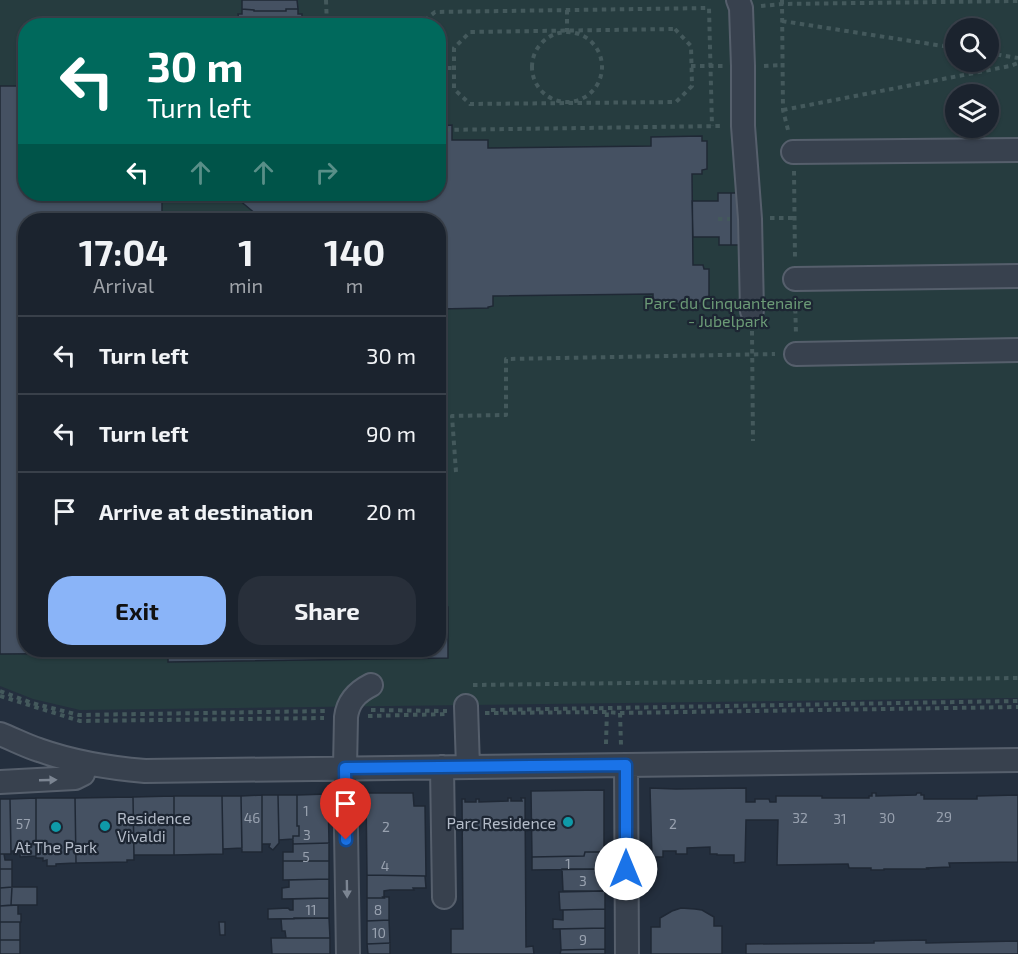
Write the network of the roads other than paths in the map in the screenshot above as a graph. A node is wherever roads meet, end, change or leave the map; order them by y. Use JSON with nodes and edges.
{"nodes":[{"id":1,"x":739,"y":4,"type":"edge"},
{"id":2,"x":1018,"y":150,"type":"edge"},
{"id":3,"x":793,"y":152,"type":"road end"},
{"id":4,"x":1018,"y":276,"type":"edge"},
{"id":5,"x":795,"y":279,"type":"road end"},
{"id":6,"x":752,"y":311,"type":"dead end"},
{"id":7,"x":1018,"y":350,"type":"edge"},
{"id":8,"x":796,"y":354,"type":"road end"},
{"id":9,"x":371,"y":685,"type":"dead end"},
{"id":10,"x":466,"y":704,"type":"road end"},
{"id":11,"x":0,"y":734,"type":"edge"},
{"id":12,"x":1018,"y":759,"type":"edge"},
{"id":13,"x":86,"y":763,"type":"junction"},
{"id":14,"x":626,"y":765,"type":"junction"},
{"id":15,"x":442,"y":767,"type":"junction"},
{"id":16,"x":468,"y":767,"type":"junction"},
{"id":17,"x":345,"y":768,"type":"junction"},
{"id":18,"x":0,"y":782,"type":"edge"},
{"id":19,"x":444,"y":897,"type":"dead end"},
{"id":20,"x":348,"y":954,"type":"edge"},
{"id":21,"x":627,"y":954,"type":"edge"}],
"edges":[{"from":1,"to":6,"type":"street"},
{"from":2,"to":3,"type":"street"},
{"from":4,"to":5,"type":"street"},
{"from":7,"to":8,"type":"street"},
{"from":9,"to":17,"type":"street"},
{"from":10,"to":16,"type":"street"},
{"from":11,"to":13,"type":"street"},
{"from":12,"to":14,"type":"street"},
{"from":13,"to":17,"type":"street"},
{"from":18,"to":13,"type":"street","one_way":true},
{"from":14,"to":16,"type":"street"},
{"from":14,"to":21,"type":"street"},
{"from":15,"to":16,"type":"street"},
{"from":15,"to":17,"type":"street"},
{"from":15,"to":19,"type":"street"},
{"from":17,"to":20,"type":"street","one_way":true}]}
